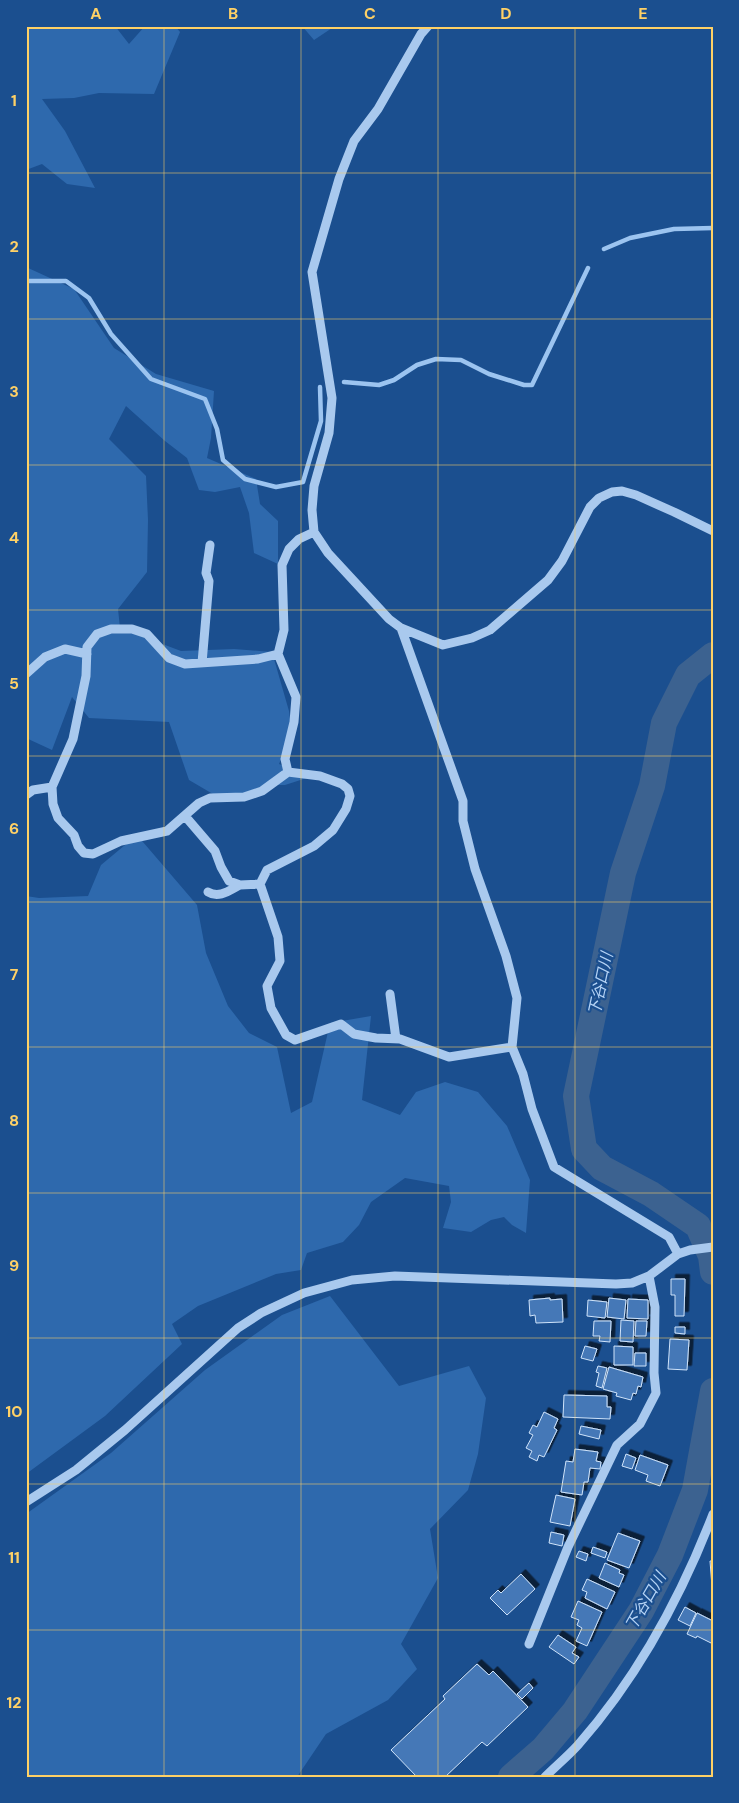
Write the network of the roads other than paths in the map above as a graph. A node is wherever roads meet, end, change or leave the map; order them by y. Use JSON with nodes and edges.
{"nodes":[{"id":1,"x":428,"y":26,"type":"edge"},
{"id":2,"x":713,"y":531,"type":"edge"},
{"id":3,"x":314,"y":532,"type":"junction"},
{"id":4,"x":210,"y":545,"type":"dead end"},
{"id":5,"x":401,"y":628,"type":"junction"},
{"id":6,"x":87,"y":654,"type":"junction"},
{"id":7,"x":278,"y":654,"type":"junction"},
{"id":8,"x":202,"y":663,"type":"junction"},
{"id":9,"x":26,"y":674,"type":"edge"},
{"id":10,"x":288,"y":772,"type":"junction"},
{"id":11,"x":52,"y":787,"type":"junction"},
{"id":12,"x":26,"y":795,"type":"edge"},
{"id":13,"x":185,"y":816,"type":"junction"},
{"id":14,"x":240,"y":884,"type":"junction"},
{"id":15,"x":260,"y":884,"type":"junction"},
{"id":16,"x":208,"y":892,"type":"dead end"},
{"id":17,"x":390,"y":994,"type":"dead end"},
{"id":18,"x":396,"y":1038,"type":"junction"},
{"id":19,"x":512,"y":1047,"type":"junction"},
{"id":20,"x":713,"y":1247,"type":"edge"},
{"id":21,"x":678,"y":1254,"type":"junction"},
{"id":22,"x":649,"y":1276,"type":"junction"},
{"id":23,"x":26,"y":1502,"type":"edge"},
{"id":24,"x":713,"y":1514,"type":"edge"},
{"id":25,"x":529,"y":1644,"type":"dead end"},
{"id":26,"x":545,"y":1777,"type":"edge"}],
"edges":[{"from":1,"to":3,"type":"street"},
{"from":2,"to":5,"type":"street"},
{"from":3,"to":5,"type":"street"},
{"from":3,"to":7,"type":"street"},
{"from":4,"to":8,"type":"street"},
{"from":5,"to":19,"type":"street"},
{"from":6,"to":8,"type":"street"},
{"from":6,"to":9,"type":"street"},
{"from":6,"to":11,"type":"street"},
{"from":7,"to":8,"type":"street"},
{"from":7,"to":10,"type":"street"},
{"from":10,"to":13,"type":"street"},
{"from":10,"to":15,"type":"street"},
{"from":11,"to":12,"type":"street"},
{"from":11,"to":13,"type":"street"},
{"from":13,"to":14,"type":"street"},
{"from":14,"to":15,"type":"street"},
{"from":14,"to":16,"type":"street"},
{"from":15,"to":18,"type":"street"},
{"from":17,"to":18,"type":"street"},
{"from":18,"to":19,"type":"street"},
{"from":19,"to":21,"type":"street"},
{"from":20,"to":21,"type":"street"},
{"from":21,"to":22,"type":"street"},
{"from":22,"to":23,"type":"street"},
{"from":22,"to":25,"type":"street"},
{"from":24,"to":26,"type":"street"}]}
